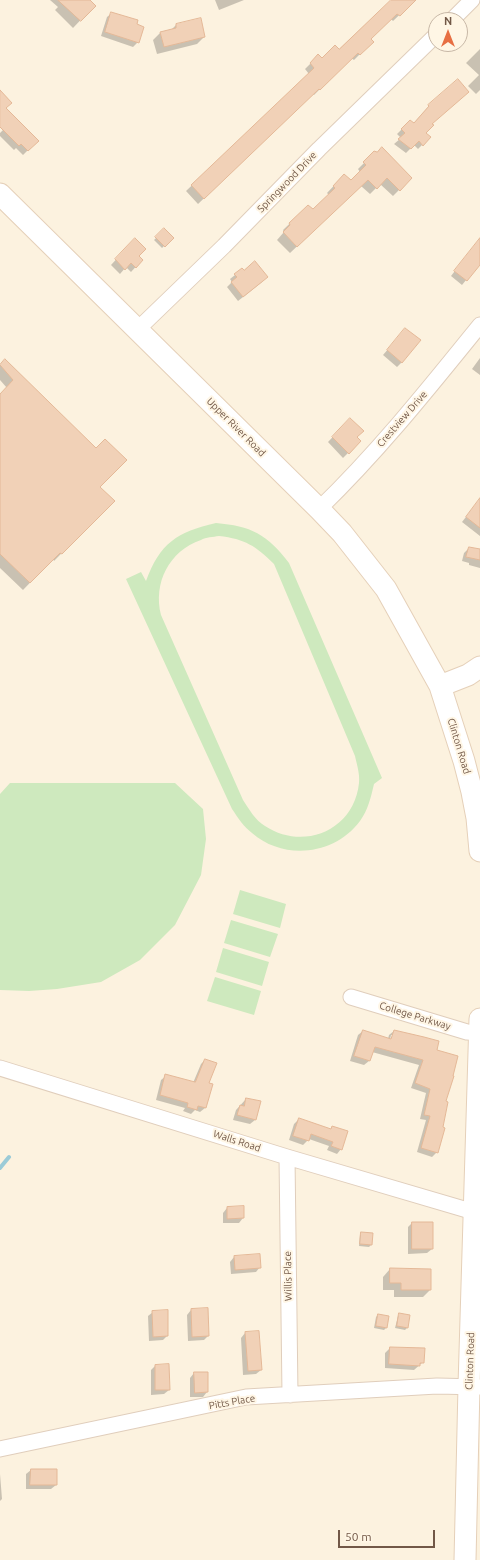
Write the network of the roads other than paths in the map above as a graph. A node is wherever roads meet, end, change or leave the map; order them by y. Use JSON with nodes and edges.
{"nodes":[{"id":1,"x":472,"y":0,"type":"edge"},
{"id":2,"x":460,"y":12,"type":"edge"},
{"id":3,"x":428,"y":43,"type":"edge"},
{"id":4,"x":0,"y":194,"type":"edge"},
{"id":5,"x":480,"y":325,"type":"edge"},
{"id":6,"x":138,"y":329,"type":"junction"},
{"id":7,"x":319,"y":509,"type":"junction"},
{"id":8,"x":480,"y":667,"type":"edge"},
{"id":9,"x":440,"y":686,"type":"junction"},
{"id":10,"x":480,"y":851,"type":"edge"},
{"id":11,"x":352,"y":997,"type":"dead end"},
{"id":12,"x":480,"y":1019,"type":"edge"},
{"id":13,"x":480,"y":1033,"type":"edge"},
{"id":14,"x":0,"y":1068,"type":"edge"},
{"id":15,"x":287,"y":1157,"type":"junction"},
{"id":16,"x":474,"y":1212,"type":"junction"},
{"id":17,"x":474,"y":1387,"type":"edge"},
{"id":18,"x":290,"y":1395,"type":"junction"},
{"id":19,"x":0,"y":1449,"type":"edge"},
{"id":20,"x":465,"y":1560,"type":"edge"}],
"edges":[{"from":1,"to":2,"type":"street"},
{"from":3,"to":6,"type":"street","name":"Springwood Drive"},
{"from":4,"to":6,"type":"street","name":"Upper River Road"},
{"from":5,"to":7,"type":"street","name":"Crestview Drive"},
{"from":6,"to":7,"type":"street","name":"Upper River Road"},
{"from":7,"to":9,"type":"street","name":"Upper River Road"},
{"from":8,"to":9,"type":"street"},
{"from":9,"to":10,"type":"street","name":"Clinton Road"},
{"from":11,"to":13,"type":"street","name":"College Parkway"},
{"from":12,"to":13,"type":"street","name":"Clinton Road"},
{"from":13,"to":16,"type":"street","name":"Clinton Road"},
{"from":14,"to":15,"type":"street","name":"Walls Road"},
{"from":15,"to":16,"type":"street","name":"Walls Road"},
{"from":15,"to":18,"type":"street","name":"Willis Place"},
{"from":16,"to":17,"type":"street","name":"Clinton Road"},
{"from":17,"to":18,"type":"street","name":"Pitts Place"},
{"from":17,"to":20,"type":"street","name":"Clinton Road"},
{"from":18,"to":19,"type":"street","name":"Pitts Place"}]}
